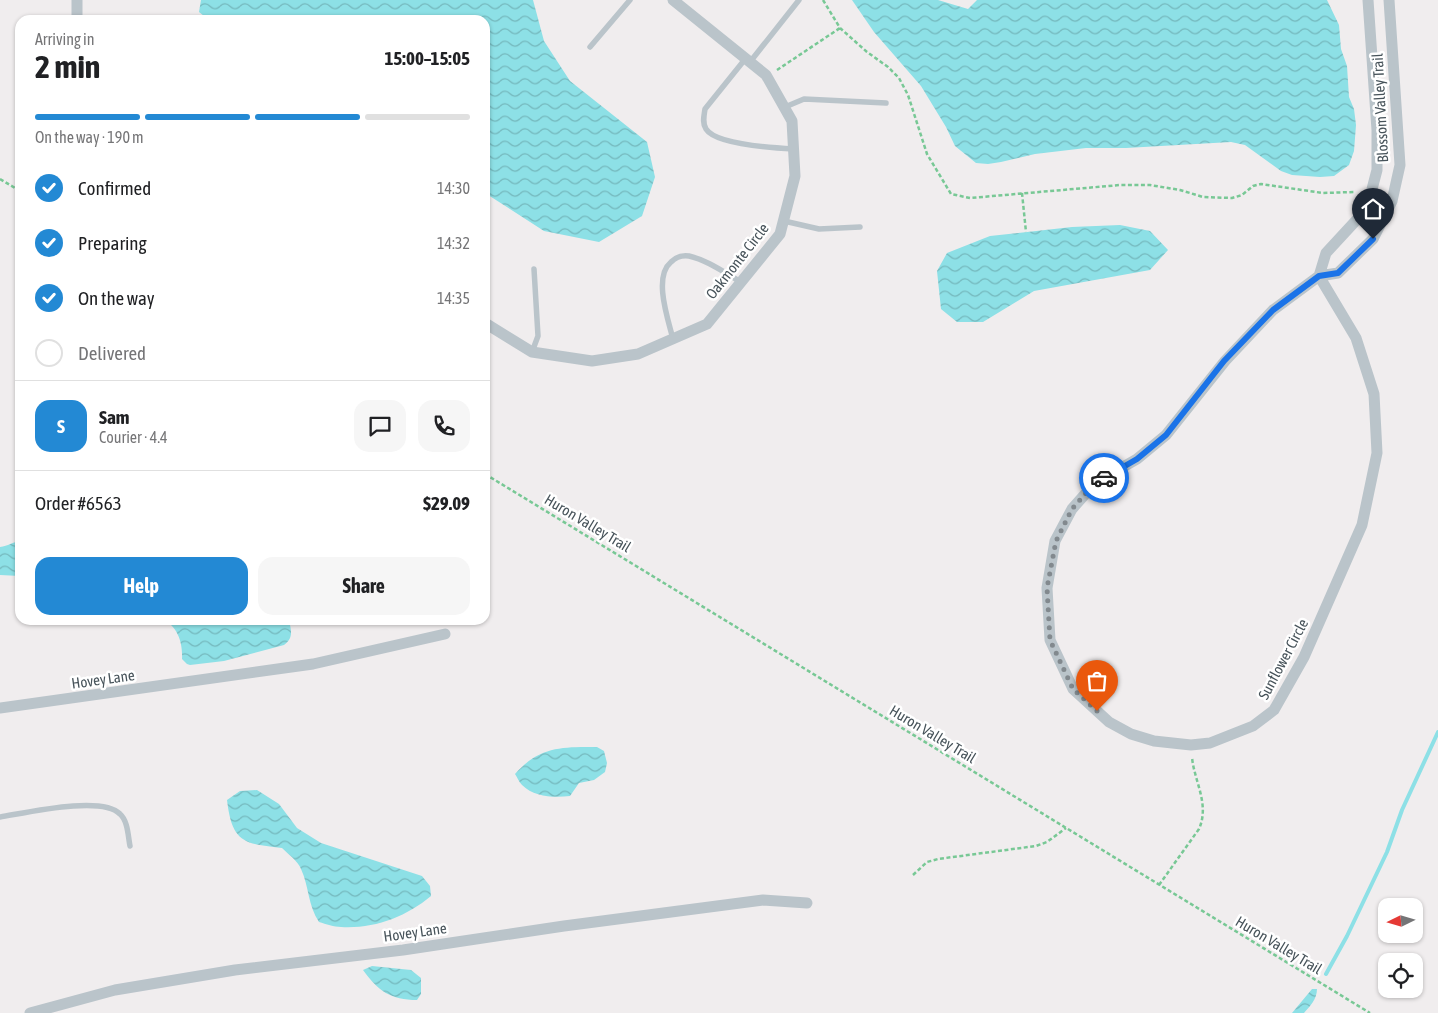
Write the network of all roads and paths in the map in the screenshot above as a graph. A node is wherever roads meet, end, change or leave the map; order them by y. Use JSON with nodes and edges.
{"nodes":[{"id":1,"x":77,"y":0,"type":"edge"},
{"id":2,"x":630,"y":0,"type":"edge"},
{"id":3,"x":673,"y":0,"type":"edge"},
{"id":4,"x":799,"y":0,"type":"edge"},
{"id":5,"x":823,"y":0,"type":"edge"},
{"id":6,"x":1368,"y":0,"type":"edge"},
{"id":7,"x":1389,"y":0,"type":"edge"},
{"id":8,"x":77,"y":15,"type":"edge"},
{"id":9,"x":840,"y":28,"type":"junction"},
{"id":10,"x":590,"y":48,"type":"dead end"},
{"id":11,"x":748,"y":60,"type":"junction"},
{"id":12,"x":767,"y":76,"type":"junction"},
{"id":13,"x":886,"y":103,"type":"dead end"},
{"id":14,"x":784,"y":107,"type":"junction"},
{"id":15,"x":794,"y":149,"type":"junction"},
{"id":16,"x":0,"y":179,"type":"edge"},
{"id":17,"x":15,"y":188,"type":"edge"},
{"id":18,"x":1354,"y":192,"type":"dead end"},
{"id":19,"x":1022,"y":193,"type":"junction"},
{"id":20,"x":784,"y":220,"type":"junction"},
{"id":21,"x":860,"y":227,"type":"dead end"},
{"id":22,"x":1026,"y":232,"type":"dead end"},
{"id":23,"x":534,"y":269,"type":"dead end"},
{"id":24,"x":1319,"y":276,"type":"junction"},
{"id":25,"x":741,"y":282,"type":"junction"},
{"id":26,"x":490,"y":326,"type":"edge"},
{"id":27,"x":673,"y":339,"type":"junction"},
{"id":28,"x":532,"y":352,"type":"junction"},
{"id":29,"x":490,"y":477,"type":"edge"},
{"id":30,"x":445,"y":634,"type":"dead end"},
{"id":31,"x":0,"y":708,"type":"edge"},
{"id":32,"x":1191,"y":745,"type":"junction"},
{"id":33,"x":0,"y":817,"type":"edge"},
{"id":34,"x":1066,"y":828,"type":"junction"},
{"id":35,"x":130,"y":846,"type":"dead end"},
{"id":36,"x":913,"y":875,"type":"dead end"},
{"id":37,"x":1158,"y":885,"type":"junction"},
{"id":38,"x":807,"y":903,"type":"dead end"},
{"id":39,"x":30,"y":1013,"type":"edge"},
{"id":40,"x":1370,"y":1013,"type":"edge"}],
"edges":[{"from":1,"to":8,"type":"street"},
{"from":2,"to":10,"type":"lane"},
{"from":3,"to":11,"type":"street","name":"Oakmonte Circle"},
{"from":4,"to":11,"type":"lane"},
{"from":5,"to":9,"type":"path"},
{"from":6,"to":24,"type":"street","name":"Blossom Valley Trail"},
{"from":7,"to":24,"type":"street","name":"Blossom Valley Trail"},
{"from":9,"to":12,"type":"path"},
{"from":9,"to":19,"type":"path"},
{"from":11,"to":12,"type":"street","name":"Oakmonte Circle"},
{"from":11,"to":15,"type":"lane"},
{"from":12,"to":14,"type":"street","name":"Oakmonte Circle"},
{"from":13,"to":14,"type":"lane"},
{"from":14,"to":15,"type":"street","name":"Oakmonte Circle"},
{"from":15,"to":20,"type":"street","name":"Oakmonte Circle"},
{"from":16,"to":17,"type":"path"},
{"from":18,"to":19,"type":"path"},
{"from":19,"to":22,"type":"path"},
{"from":20,"to":21,"type":"lane"},
{"from":20,"to":25,"type":"street","name":"Oakmonte Circle"},
{"from":23,"to":28,"type":"lane"},
{"from":24,"to":32,"type":"street","name":"Sunflower Circle"},
{"from":24,"to":32,"type":"street","name":"Sunflower Circle"},
{"from":25,"to":27,"type":"street","name":"Oakmonte Circle"},
{"from":25,"to":27,"type":"lane"},
{"from":26,"to":28,"type":"street","name":"Oakmonte Circle"},
{"from":27,"to":28,"type":"street","name":"Oakmonte Circle"},
{"from":29,"to":34,"type":"path","name":"Huron Valley Trail"},
{"from":30,"to":31,"type":"street","name":"Hovey Lane"},
{"from":32,"to":37,"type":"path"},
{"from":33,"to":35,"type":"lane"},
{"from":34,"to":36,"type":"path"},
{"from":34,"to":37,"type":"path","name":"Huron Valley Trail"},
{"from":37,"to":40,"type":"path","name":"Huron Valley Trail"},
{"from":38,"to":39,"type":"street","name":"Hovey Lane"}]}
